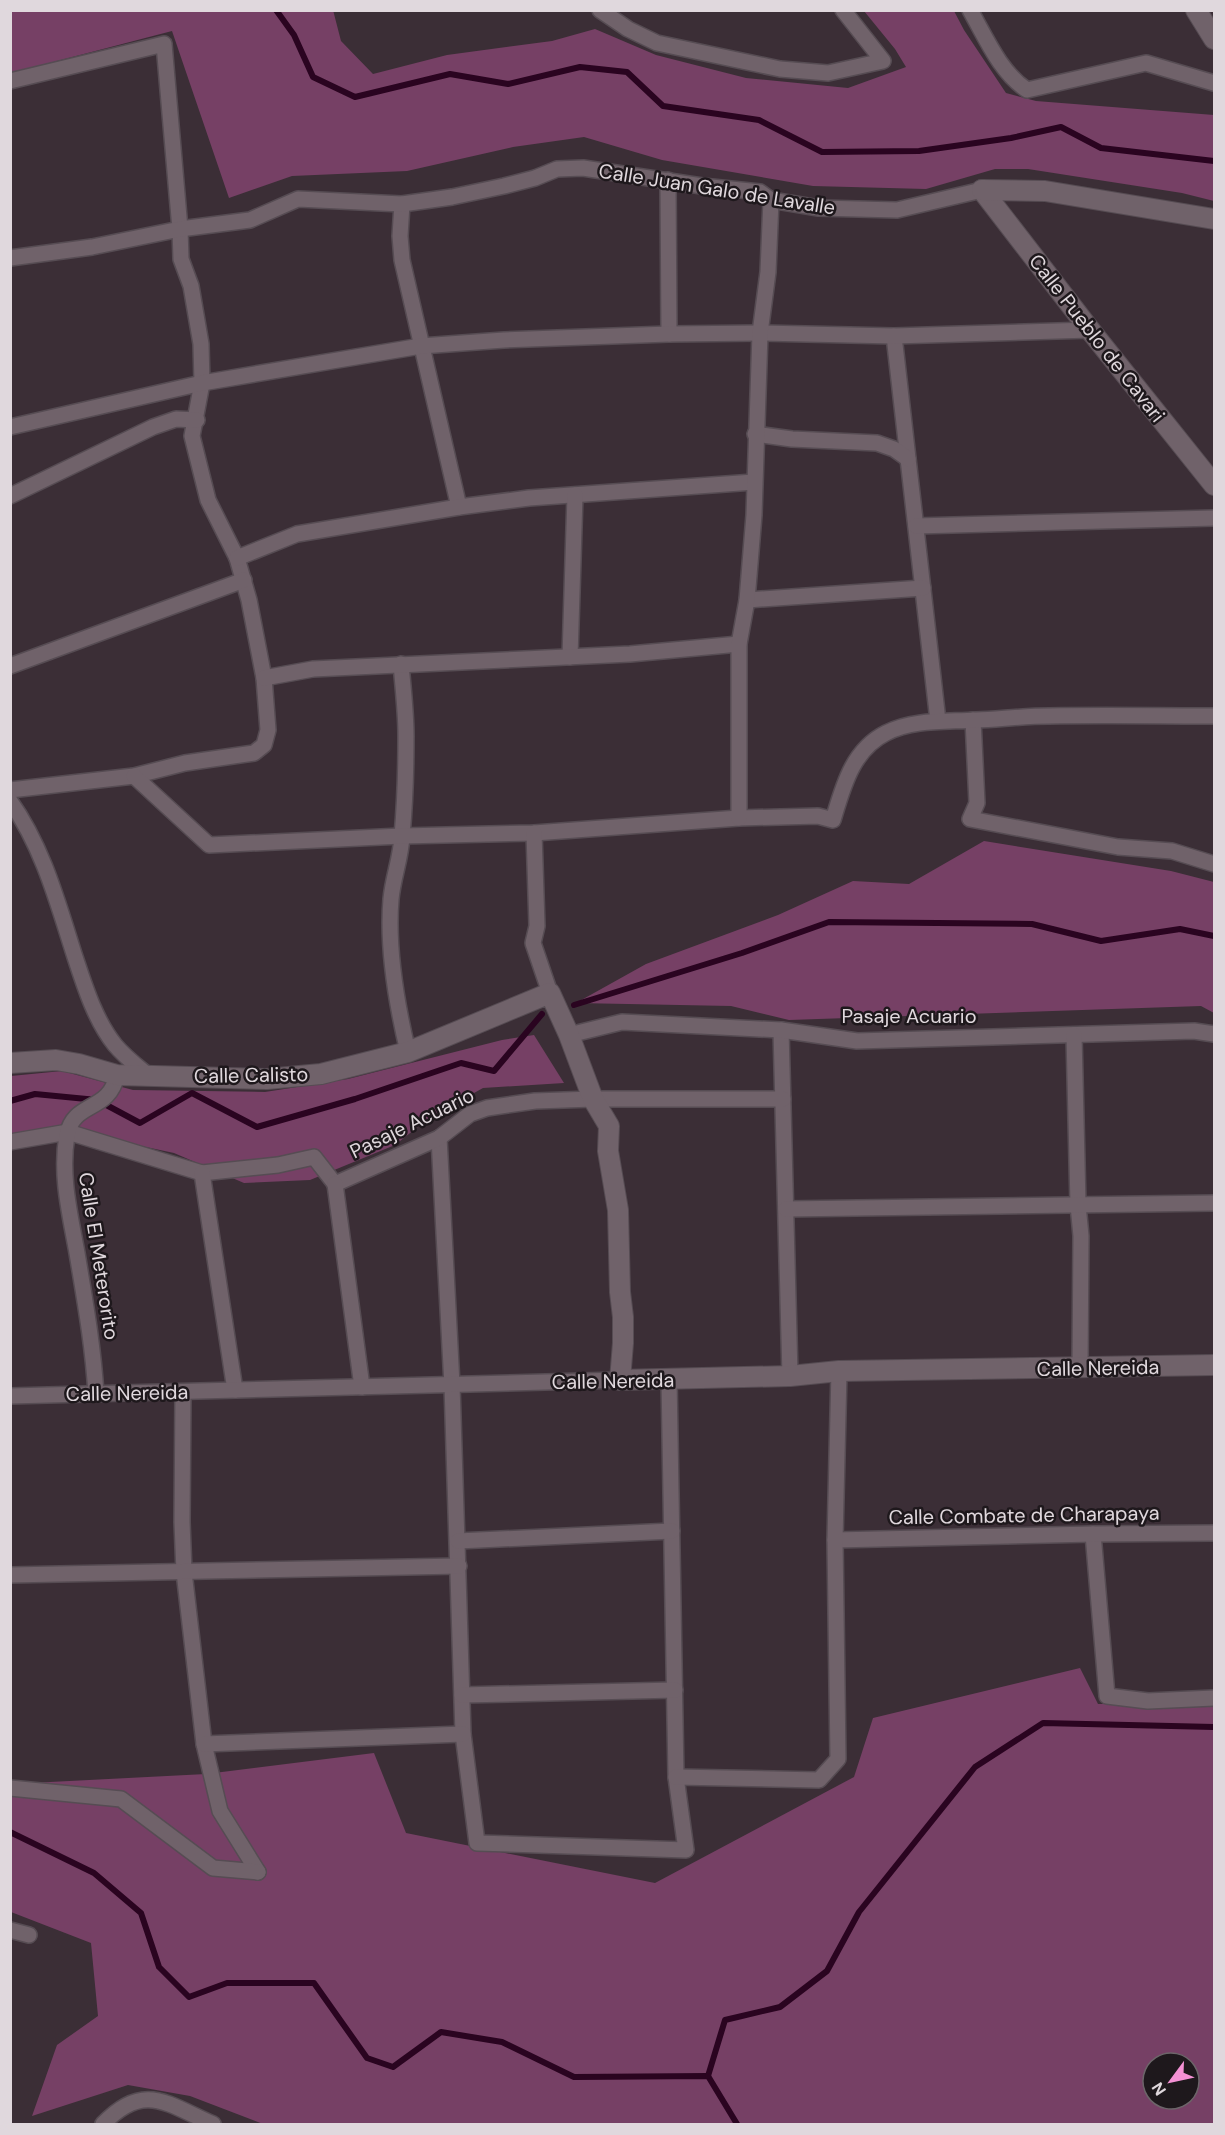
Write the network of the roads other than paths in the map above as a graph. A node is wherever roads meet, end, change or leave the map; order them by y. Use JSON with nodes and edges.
{"nodes":[{"id":1,"x":600,"y":10,"type":"edge"},
{"id":2,"x":843,"y":10,"type":"edge"},
{"id":3,"x":970,"y":10,"type":"edge"},
{"id":4,"x":1196,"y":10,"type":"edge"},
{"id":5,"x":1215,"y":39,"type":"edge"},
{"id":6,"x":10,"y":81,"type":"edge"},
{"id":7,"x":1215,"y":83,"type":"edge"},
{"id":8,"x":668,"y":180,"type":"junction"},
{"id":9,"x":982,"y":190,"type":"junction"},
{"id":10,"x":771,"y":200,"type":"junction"},
{"id":11,"x":402,"y":204,"type":"junction"},
{"id":12,"x":1215,"y":219,"type":"edge"},
{"id":13,"x":180,"y":229,"type":"junction"},
{"id":14,"x":10,"y":258,"type":"edge"},
{"id":15,"x":1090,"y":330,"type":"junction"},
{"id":16,"x":759,"y":333,"type":"junction"},
{"id":17,"x":669,"y":334,"type":"junction"},
{"id":18,"x":894,"y":336,"type":"junction"},
{"id":19,"x":421,"y":346,"type":"junction"},
{"id":20,"x":202,"y":383,"type":"junction"},
{"id":21,"x":196,"y":420,"type":"junction"},
{"id":22,"x":10,"y":427,"type":"edge"},
{"id":23,"x":755,"y":434,"type":"junction"},
{"id":24,"x":908,"y":459,"type":"junction"},
{"id":25,"x":754,"y":482,"type":"junction"},
{"id":26,"x":1215,"y":485,"type":"edge"},
{"id":27,"x":575,"y":495,"type":"junction"},
{"id":28,"x":10,"y":496,"type":"edge"},
{"id":29,"x":459,"y":507,"type":"junction"},
{"id":30,"x":1215,"y":518,"type":"edge"},
{"id":31,"x":916,"y":526,"type":"junction"},
{"id":32,"x":237,"y":558,"type":"junction"},
{"id":33,"x":244,"y":580,"type":"junction"},
{"id":34,"x":923,"y":588,"type":"junction"},
{"id":35,"x":747,"y":600,"type":"junction"},
{"id":36,"x":739,"y":644,"type":"junction"},
{"id":37,"x":570,"y":657,"type":"junction"},
{"id":38,"x":401,"y":664,"type":"junction"},
{"id":39,"x":10,"y":666,"type":"edge"},
{"id":40,"x":264,"y":678,"type":"junction"},
{"id":41,"x":1215,"y":716,"type":"edge"},
{"id":42,"x":973,"y":720,"type":"junction"},
{"id":43,"x":938,"y":721,"type":"junction"},
{"id":44,"x":134,"y":776,"type":"junction"},
{"id":45,"x":10,"y":790,"type":"edge"},
{"id":46,"x":10,"y":801,"type":"edge"},
{"id":47,"x":739,"y":818,"type":"junction"},
{"id":48,"x":534,"y":833,"type":"junction"},
{"id":49,"x":402,"y":836,"type":"junction"},
{"id":50,"x":1215,"y":864,"type":"edge"},
{"id":51,"x":550,"y":993,"type":"junction"},
{"id":52,"x":781,"y":1030,"type":"junction"},
{"id":53,"x":1215,"y":1034,"type":"edge"},
{"id":54,"x":569,"y":1035,"type":"junction"},
{"id":55,"x":1074,"y":1035,"type":"junction"},
{"id":56,"x":408,"y":1052,"type":"junction"},
{"id":57,"x":10,"y":1063,"type":"edge"},
{"id":58,"x":117,"y":1075,"type":"junction"},
{"id":59,"x":149,"y":1076,"type":"junction"},
{"id":60,"x":593,"y":1099,"type":"junction"},
{"id":61,"x":783,"y":1099,"type":"junction"},
{"id":62,"x":68,"y":1132,"type":"junction"},
{"id":63,"x":439,"y":1138,"type":"junction"},
{"id":64,"x":10,"y":1142,"type":"edge"},
{"id":65,"x":202,"y":1173,"type":"junction"},
{"id":66,"x":335,"y":1184,"type":"junction"},
{"id":67,"x":1215,"y":1203,"type":"edge"},
{"id":68,"x":1078,"y":1205,"type":"junction"},
{"id":69,"x":786,"y":1209,"type":"junction"},
{"id":70,"x":1215,"y":1365,"type":"edge"},
{"id":71,"x":1080,"y":1369,"type":"junction"},
{"id":72,"x":839,"y":1371,"type":"junction"},
{"id":73,"x":790,"y":1376,"type":"junction"},
{"id":74,"x":669,"y":1379,"type":"junction"},
{"id":75,"x":620,"y":1380,"type":"junction"},
{"id":76,"x":452,"y":1385,"type":"junction"},
{"id":77,"x":362,"y":1387,"type":"junction"},
{"id":78,"x":235,"y":1390,"type":"junction"},
{"id":79,"x":183,"y":1392,"type":"junction"},
{"id":80,"x":96,"y":1394,"type":"junction"},
{"id":81,"x":10,"y":1396,"type":"edge"},
{"id":82,"x":672,"y":1531,"type":"junction"},
{"id":83,"x":1215,"y":1533,"type":"edge"},
{"id":84,"x":1093,"y":1534,"type":"junction"},
{"id":85,"x":835,"y":1540,"type":"junction"},
{"id":86,"x":458,"y":1541,"type":"junction"},
{"id":87,"x":459,"y":1566,"type":"junction"},
{"id":88,"x":184,"y":1572,"type":"junction"},
{"id":89,"x":10,"y":1575,"type":"edge"},
{"id":90,"x":675,"y":1690,"type":"junction"},
{"id":91,"x":462,"y":1695,"type":"junction"},
{"id":92,"x":1215,"y":1698,"type":"edge"},
{"id":93,"x":463,"y":1734,"type":"junction"},
{"id":94,"x":204,"y":1744,"type":"junction"},
{"id":95,"x":676,"y":1777,"type":"junction"},
{"id":96,"x":10,"y":1788,"type":"edge"},
{"id":97,"x":10,"y":1930,"type":"edge"},
{"id":98,"x":29,"y":1935,"type":"dead end"},
{"id":99,"x":175,"y":2108,"type":"junction"},
{"id":100,"x":103,"y":2124,"type":"edge"},
{"id":101,"x":185,"y":2124,"type":"edge"},
{"id":102,"x":213,"y":2124,"type":"edge"}],
"edges":[{"from":1,"to":2,"type":"street"},
{"from":3,"to":7,"type":"street"},
{"from":4,"to":5,"type":"street"},
{"from":6,"to":13,"type":"street"},
{"from":8,"to":10,"type":"street","name":"Calle Juan Galo de Lavalle"},
{"from":8,"to":11,"type":"street","name":"Calle Juan Galo de Lavalle"},
{"from":8,"to":17,"type":"street"},
{"from":9,"to":10,"type":"street","name":"Calle Juan Galo de Lavalle"},
{"from":9,"to":12,"type":"street","name":"Calle Juan Galo de Lavalle"},
{"from":9,"to":15,"type":"street","name":"Calle Pueblo de Cavari"},
{"from":10,"to":16,"type":"street"},
{"from":11,"to":13,"type":"street","name":"Calle Juan Galo de Lavalle"},
{"from":11,"to":19,"type":"street"},
{"from":13,"to":14,"type":"street","name":"Calle Juan Galo de Lavalle"},
{"from":13,"to":20,"type":"street"},
{"from":15,"to":18,"type":"street"},
{"from":15,"to":26,"type":"street","name":"Calle Pueblo de Cavari"},
{"from":16,"to":17,"type":"street"},
{"from":16,"to":18,"type":"street"},
{"from":16,"to":23,"type":"street"},
{"from":17,"to":19,"type":"street"},
{"from":18,"to":24,"type":"street"},
{"from":19,"to":20,"type":"street"},
{"from":19,"to":29,"type":"street"},
{"from":20,"to":21,"type":"street"},
{"from":20,"to":22,"type":"street"},
{"from":21,"to":28,"type":"street"},
{"from":21,"to":32,"type":"street"},
{"from":23,"to":24,"type":"street"},
{"from":23,"to":25,"type":"street"},
{"from":24,"to":31,"type":"street"},
{"from":25,"to":27,"type":"street"},
{"from":25,"to":35,"type":"street"},
{"from":27,"to":29,"type":"street"},
{"from":27,"to":37,"type":"street"},
{"from":29,"to":32,"type":"street"},
{"from":30,"to":31,"type":"street"},
{"from":31,"to":34,"type":"street"},
{"from":32,"to":33,"type":"street"},
{"from":33,"to":39,"type":"street"},
{"from":33,"to":40,"type":"street"},
{"from":34,"to":35,"type":"street"},
{"from":34,"to":43,"type":"street"},
{"from":35,"to":36,"type":"street"},
{"from":36,"to":37,"type":"street"},
{"from":36,"to":47,"type":"street"},
{"from":37,"to":38,"type":"street"},
{"from":38,"to":40,"type":"street"},
{"from":38,"to":49,"type":"street"},
{"from":40,"to":44,"type":"street"},
{"from":41,"to":42,"type":"street"},
{"from":42,"to":43,"type":"street"},
{"from":42,"to":50,"type":"street"},
{"from":43,"to":47,"type":"street"},
{"from":44,"to":45,"type":"street"},
{"from":44,"to":49,"type":"street"},
{"from":46,"to":59,"type":"street"},
{"from":47,"to":48,"type":"street"},
{"from":48,"to":49,"type":"street"},
{"from":48,"to":51,"type":"street"},
{"from":49,"to":56,"type":"street"},
{"from":51,"to":54,"type":"street"},
{"from":51,"to":56,"type":"street","name":"Calle Calisto"},
{"from":52,"to":54,"type":"street","name":"Pasaje Acuario"},
{"from":52,"to":55,"type":"street","name":"Pasaje Acuario"},
{"from":52,"to":61,"type":"street"},
{"from":53,"to":55,"type":"street","name":"Pasaje Acuario"},
{"from":54,"to":60,"type":"street"},
{"from":55,"to":68,"type":"street"},
{"from":56,"to":59,"type":"street","name":"Calle Calisto"},
{"from":57,"to":58,"type":"street","name":"Calle Calisto"},
{"from":58,"to":59,"type":"street","name":"Calle Calisto"},
{"from":58,"to":62,"type":"street"},
{"from":60,"to":61,"type":"street","name":"Pasaje Acuario"},
{"from":60,"to":63,"type":"street","name":"Pasaje Acuario"},
{"from":60,"to":75,"type":"street"},
{"from":61,"to":69,"type":"street"},
{"from":62,"to":64,"type":"street"},
{"from":62,"to":65,"type":"street"},
{"from":62,"to":80,"type":"street","name":"Calle El Meterorito"},
{"from":63,"to":66,"type":"street","name":"Pasaje Acuario"},
{"from":63,"to":76,"type":"street"},
{"from":65,"to":66,"type":"street"},
{"from":65,"to":78,"type":"street"},
{"from":66,"to":77,"type":"street"},
{"from":67,"to":68,"type":"street"},
{"from":68,"to":69,"type":"street"},
{"from":68,"to":71,"type":"street"},
{"from":69,"to":73,"type":"street"},
{"from":70,"to":71,"type":"street","name":"Calle Nereida"},
{"from":71,"to":72,"type":"street","name":"Calle Nereida"},
{"from":72,"to":73,"type":"street","name":"Calle Nereida"},
{"from":72,"to":85,"type":"street"},
{"from":73,"to":74,"type":"street","name":"Calle Nereida"},
{"from":74,"to":75,"type":"street","name":"Calle Nereida"},
{"from":74,"to":82,"type":"street"},
{"from":75,"to":76,"type":"street","name":"Calle Nereida"},
{"from":76,"to":77,"type":"street","name":"Calle Nereida"},
{"from":76,"to":86,"type":"street"},
{"from":77,"to":78,"type":"street","name":"Calle Nereida"},
{"from":78,"to":79,"type":"street","name":"Calle Nereida"},
{"from":79,"to":80,"type":"street","name":"Calle Nereida"},
{"from":79,"to":88,"type":"street"},
{"from":80,"to":81,"type":"street","name":"Calle Nereida"},
{"from":82,"to":86,"type":"street"},
{"from":82,"to":90,"type":"street"},
{"from":83,"to":84,"type":"street","name":"Calle Combate de Charapaya"},
{"from":84,"to":85,"type":"street","name":"Calle Combate de Charapaya"},
{"from":84,"to":92,"type":"street"},
{"from":85,"to":95,"type":"street"},
{"from":86,"to":87,"type":"street"},
{"from":87,"to":88,"type":"street"},
{"from":87,"to":91,"type":"street"},
{"from":88,"to":89,"type":"street"},
{"from":88,"to":94,"type":"street"},
{"from":90,"to":91,"type":"street"},
{"from":90,"to":95,"type":"street"},
{"from":91,"to":93,"type":"street"},
{"from":93,"to":94,"type":"street"},
{"from":93,"to":95,"type":"street"},
{"from":94,"to":96,"type":"street"},
{"from":97,"to":98,"type":"street"},
{"from":99,"to":100,"type":"street"},
{"from":99,"to":101,"type":"street"},
{"from":99,"to":102,"type":"street"}]}
